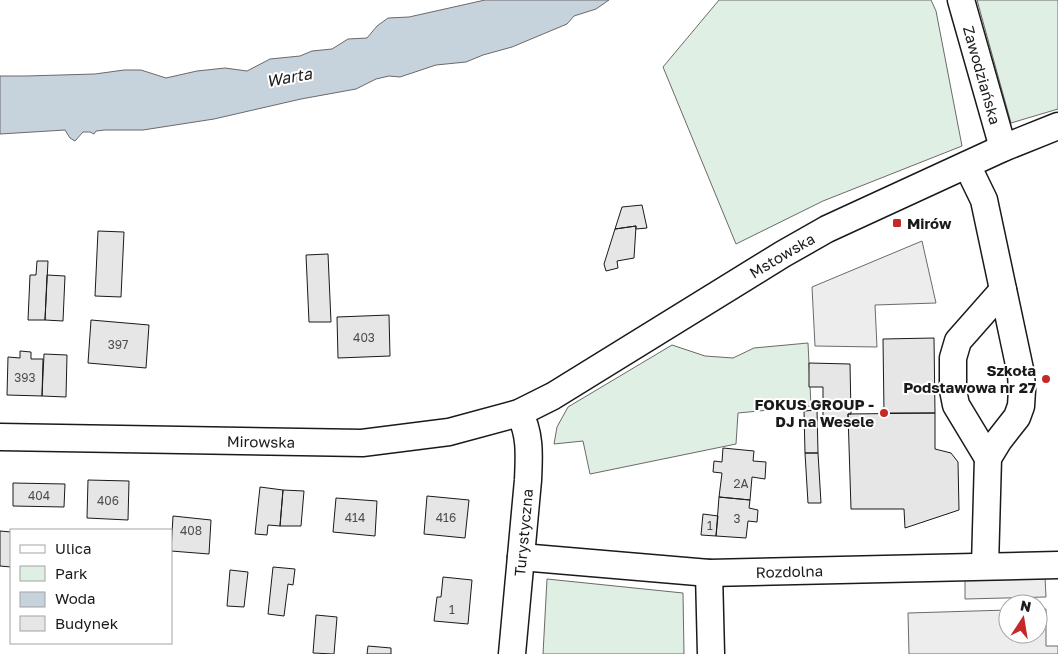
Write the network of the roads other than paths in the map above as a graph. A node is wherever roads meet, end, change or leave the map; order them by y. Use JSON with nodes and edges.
{"nodes":[{"id":1,"x":961,"y":0,"type":"edge"},
{"id":2,"x":1058,"y":126,"type":"edge"},
{"id":3,"x":1003,"y":148,"type":"junction"},
{"id":4,"x":967,"y":165,"type":"junction"},
{"id":5,"x":1003,"y":290,"type":"junction"},
{"id":6,"x":519,"y":412,"type":"junction"},
{"id":7,"x":0,"y":437,"type":"edge"},
{"id":8,"x":988,"y":458,"type":"junction"},
{"id":9,"x":521,"y":557,"type":"junction"},
{"id":10,"x":1058,"y":565,"type":"edge"},
{"id":11,"x":985,"y":566,"type":"junction"},
{"id":12,"x":709,"y":573,"type":"junction"},
{"id":13,"x":512,"y":654,"type":"edge"},
{"id":14,"x":711,"y":654,"type":"edge"}],
"edges":[{"from":1,"to":3,"type":"street","name":"Zawodziańska"},
{"from":2,"to":3,"type":"street","name":"Mstowska"},
{"from":3,"to":4,"type":"street","name":"Mstowska"},
{"from":4,"to":5,"type":"street"},
{"from":4,"to":6,"type":"street","name":"Mstowska"},
{"from":5,"to":8,"type":"street"},
{"from":5,"to":8,"type":"street"},
{"from":6,"to":7,"type":"street","name":"Mirowska"},
{"from":6,"to":9,"type":"street","name":"Turystyczna"},
{"from":8,"to":11,"type":"street"},
{"from":9,"to":12,"type":"street","name":"Rozdolna"},
{"from":9,"to":13,"type":"street","name":"Turystyczna"},
{"from":10,"to":11,"type":"street","name":"Rozdolna"},
{"from":11,"to":12,"type":"street","name":"Rozdolna"},
{"from":12,"to":14,"type":"street"}]}
